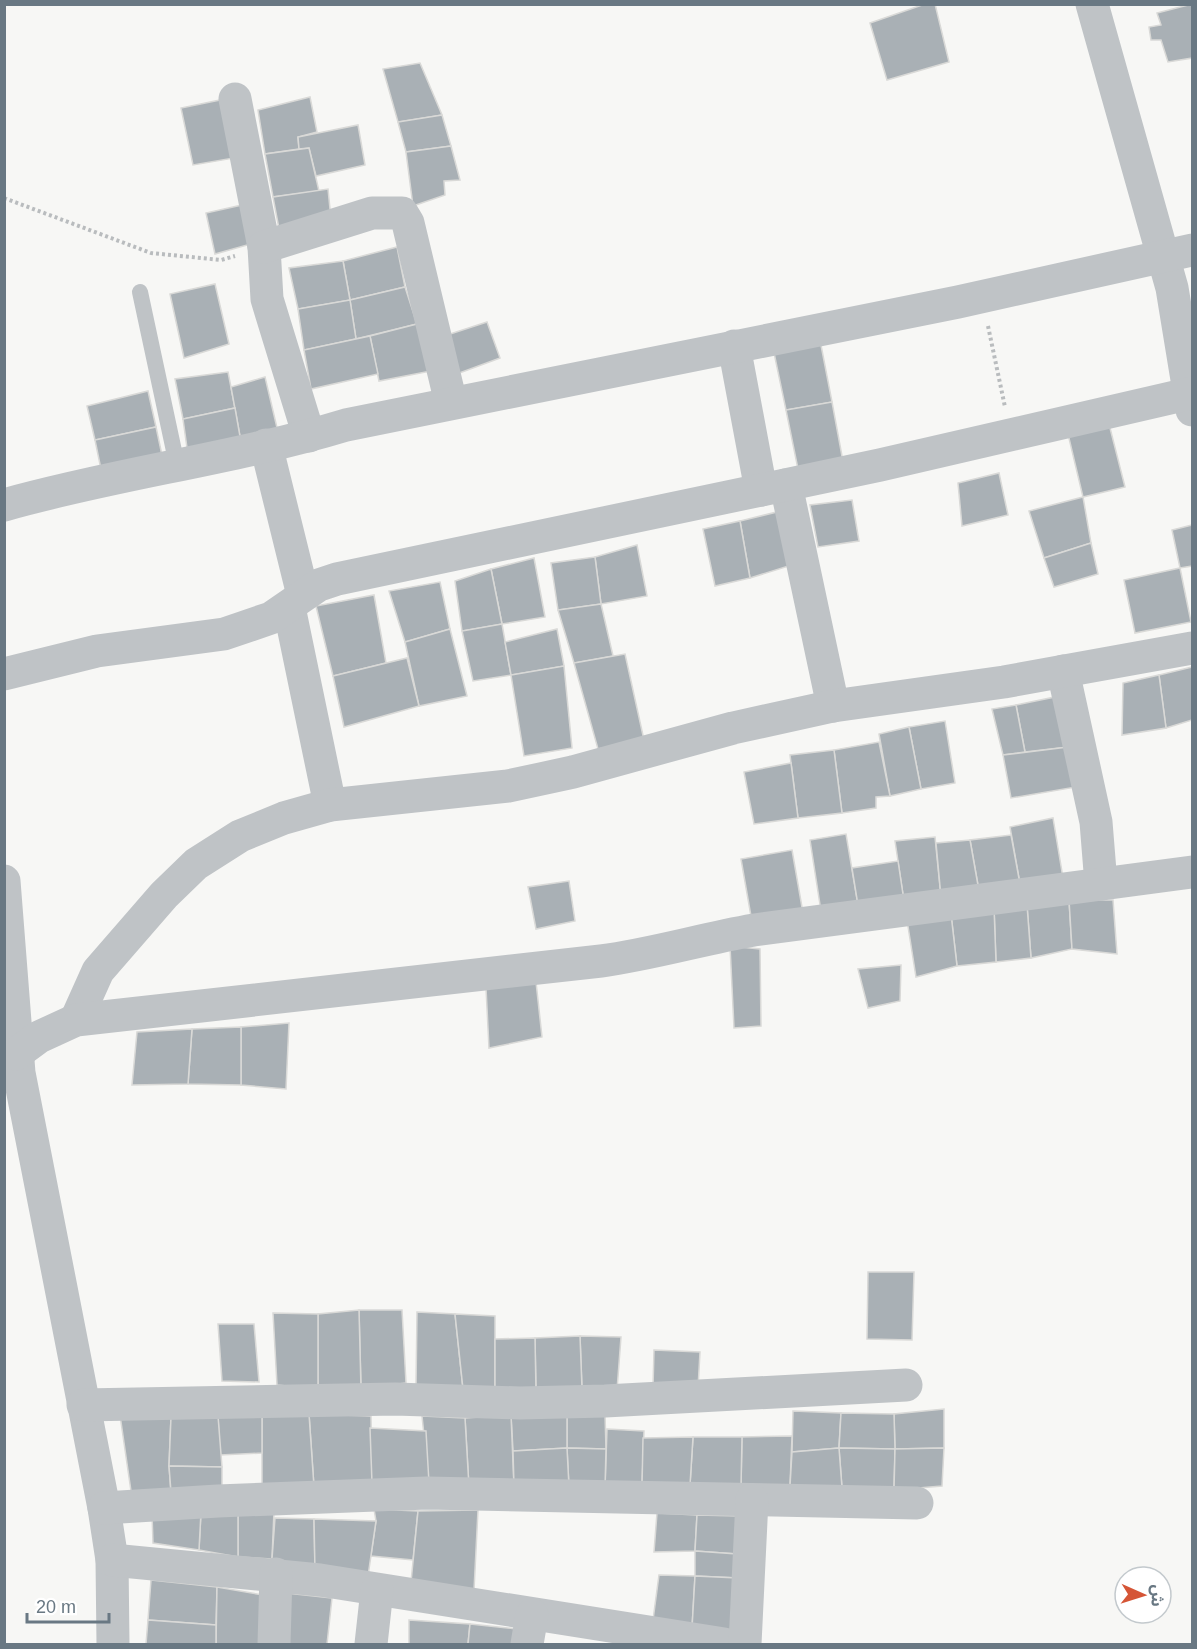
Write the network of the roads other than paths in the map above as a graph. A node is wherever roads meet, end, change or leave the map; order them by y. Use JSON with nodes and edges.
{"nodes":[{"id":1,"x":1092,"y":4,"type":"edge"},
{"id":2,"x":235,"y":99,"type":"dead end"},
{"id":3,"x":264,"y":247,"type":"junction"},
{"id":4,"x":1178,"y":253,"type":"edge"},
{"id":5,"x":140,"y":292,"type":"dead end"},
{"id":6,"x":734,"y":346,"type":"junction"},
{"id":7,"x":1192,"y":399,"type":"edge"},
{"id":8,"x":451,"y":403,"type":"junction"},
{"id":9,"x":309,"y":436,"type":"junction"},
{"id":10,"x":266,"y":445,"type":"junction"},
{"id":11,"x":177,"y":465,"type":"junction"},
{"id":12,"x":773,"y":487,"type":"junction"},
{"id":13,"x":4,"y":505,"type":"edge"},
{"id":14,"x":296,"y":601,"type":"junction"},
{"id":15,"x":1192,"y":648,"type":"edge"},
{"id":16,"x":1063,"y":672,"type":"junction"},
{"id":17,"x":4,"y":674,"type":"edge"},
{"id":18,"x":833,"y":706,"type":"junction"},
{"id":19,"x":330,"y":805,"type":"junction"},
{"id":20,"x":1192,"y":872,"type":"edge"},
{"id":21,"x":4,"y":881,"type":"edge"},
{"id":22,"x":1101,"y":884,"type":"junction"},
{"id":23,"x":75,"y":1020,"type":"junction"},
{"id":24,"x":16,"y":1054,"type":"junction"},
{"id":25,"x":13,"y":1101,"type":"edge"},
{"id":26,"x":906,"y":1385,"type":"dead end"},
{"id":27,"x":84,"y":1405,"type":"junction"},
{"id":28,"x":752,"y":1500,"type":"junction"},
{"id":29,"x":917,"y":1503,"type":"dead end"},
{"id":30,"x":104,"y":1508,"type":"junction"},
{"id":31,"x":112,"y":1560,"type":"junction"},
{"id":32,"x":276,"y":1574,"type":"junction"},
{"id":33,"x":377,"y":1590,"type":"junction"},
{"id":34,"x":529,"y":1630,"type":"edge"},
{"id":35,"x":113,"y":1644,"type":"edge"},
{"id":36,"x":274,"y":1644,"type":"edge"},
{"id":37,"x":371,"y":1644,"type":"edge"},
{"id":38,"x":724,"y":1644,"type":"edge"},
{"id":39,"x":744,"y":1644,"type":"edge"}],
"edges":[{"from":1,"to":4,"type":"street"},
{"from":2,"to":3,"type":"street"},
{"from":3,"to":8,"type":"street"},
{"from":3,"to":9,"type":"street"},
{"from":4,"to":6,"type":"street"},
{"from":4,"to":7,"type":"street"},
{"from":5,"to":11,"type":"lane"},
{"from":6,"to":8,"type":"street"},
{"from":6,"to":12,"type":"street"},
{"from":7,"to":12,"type":"street"},
{"from":8,"to":9,"type":"street"},
{"from":9,"to":10,"type":"street"},
{"from":10,"to":11,"type":"street"},
{"from":10,"to":14,"type":"street"},
{"from":11,"to":13,"type":"street"},
{"from":12,"to":14,"type":"street"},
{"from":12,"to":18,"type":"street"},
{"from":14,"to":17,"type":"street"},
{"from":14,"to":19,"type":"street"},
{"from":15,"to":16,"type":"street"},
{"from":16,"to":18,"type":"street"},
{"from":16,"to":22,"type":"street"},
{"from":18,"to":19,"type":"street"},
{"from":19,"to":23,"type":"street"},
{"from":20,"to":22,"type":"street"},
{"from":21,"to":24,"type":"street"},
{"from":22,"to":23,"type":"street"},
{"from":23,"to":24,"type":"street"},
{"from":24,"to":25,"type":"street"},
{"from":25,"to":27,"type":"street"},
{"from":26,"to":27,"type":"street"},
{"from":27,"to":30,"type":"street"},
{"from":28,"to":29,"type":"street"},
{"from":28,"to":30,"type":"street"},
{"from":28,"to":39,"type":"street"},
{"from":30,"to":31,"type":"street"},
{"from":31,"to":32,"type":"street"},
{"from":31,"to":35,"type":"street"},
{"from":32,"to":33,"type":"street"},
{"from":32,"to":36,"type":"street"},
{"from":33,"to":34,"type":"street"},
{"from":33,"to":37,"type":"street"},
{"from":34,"to":38,"type":"street"}]}
